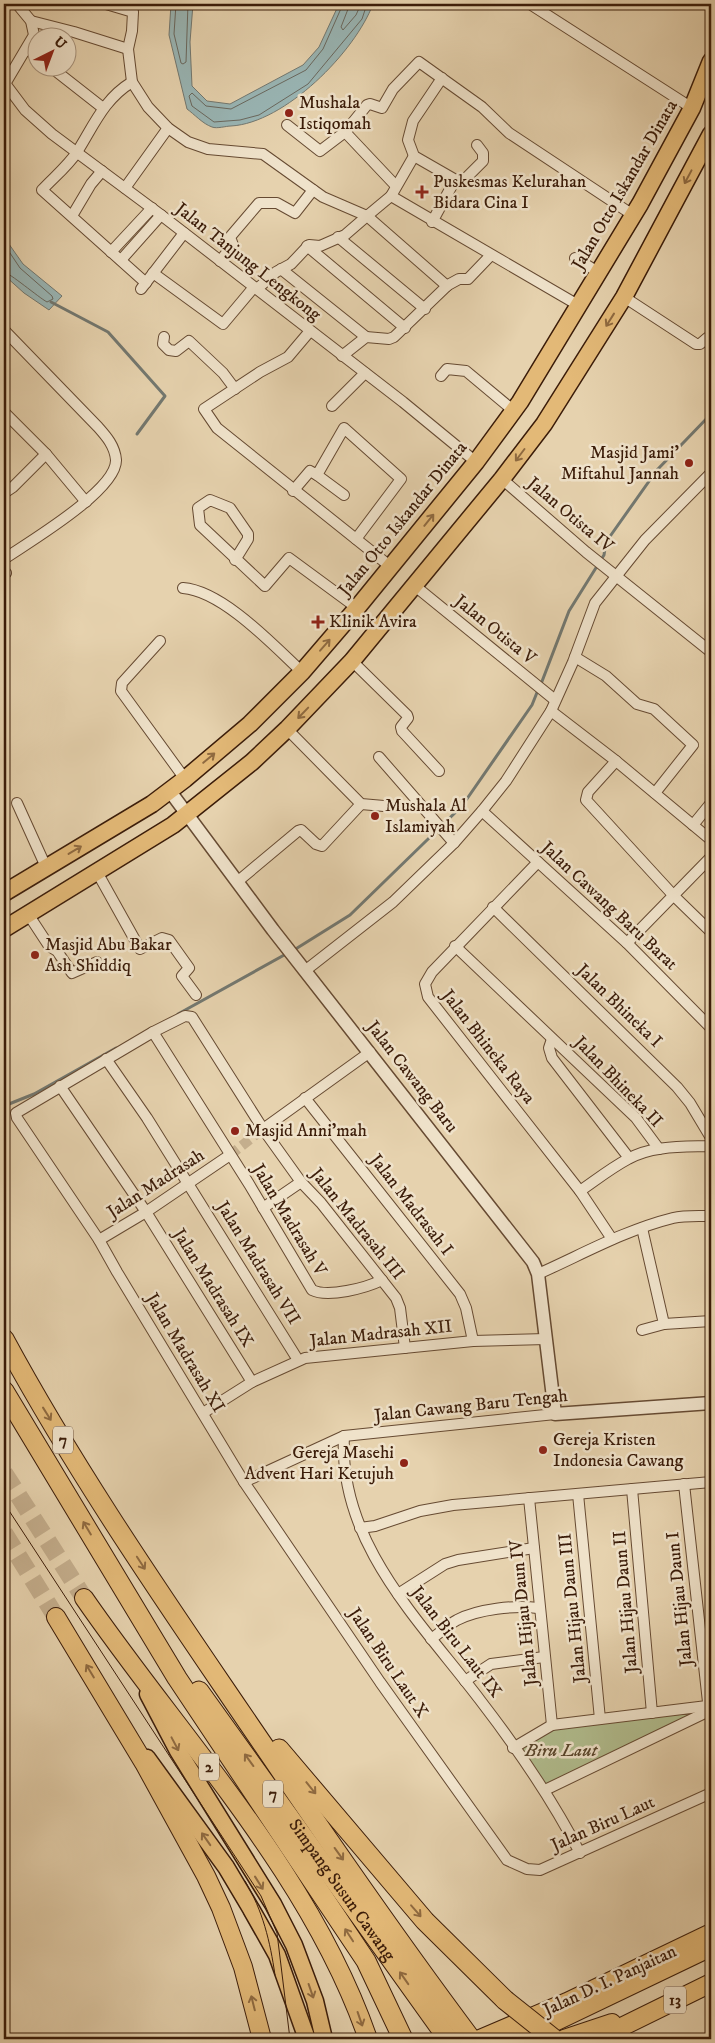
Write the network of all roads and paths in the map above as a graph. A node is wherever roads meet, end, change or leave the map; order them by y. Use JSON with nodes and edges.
{"nodes":[{"id":1,"x":106,"y":4,"type":"edge"},
{"id":2,"x":530,"y":4,"type":"edge"},
{"id":3,"x":20,"y":5,"type":"edge"},
{"id":4,"x":31,"y":22,"type":"junction"},
{"id":5,"x":27,"y":49,"type":"joint"},
{"id":6,"x":128,"y":49,"type":"junction"},
{"id":7,"x":711,"y":61,"type":"edge"},
{"id":8,"x":65,"y":78,"type":"edge"},
{"id":9,"x":442,"y":78,"type":"junction"},
{"id":10,"x":132,"y":82,"type":"junction"},
{"id":11,"x":5,"y":83,"type":"edge"},
{"id":12,"x":706,"y":91,"type":"edge"},
{"id":13,"x":103,"y":108,"type":"junction"},
{"id":14,"x":692,"y":108,"type":"junction"},
{"id":15,"x":287,"y":125,"type":"dead end"},
{"id":16,"x":168,"y":128,"type":"junction"},
{"id":17,"x":345,"y":132,"type":"junction"},
{"id":18,"x":711,"y":134,"type":"edge"},
{"id":19,"x":477,"y":145,"type":"dead end"},
{"id":20,"x":76,"y":153,"type":"junction"},
{"id":21,"x":414,"y":156,"type":"junction"},
{"id":22,"x":102,"y":171,"type":"junction"},
{"id":23,"x":455,"y":180,"type":"junction"},
{"id":24,"x":396,"y":186,"type":"junction"},
{"id":25,"x":125,"y":188,"type":"junction"},
{"id":26,"x":313,"y":190,"type":"junction"},
{"id":27,"x":391,"y":196,"type":"junction"},
{"id":28,"x":152,"y":208,"type":"junction"},
{"id":29,"x":161,"y":215,"type":"junction"},
{"id":30,"x":72,"y":216,"type":"junction"},
{"id":31,"x":367,"y":216,"type":"junction"},
{"id":32,"x":633,"y":216,"type":"junction"},
{"id":33,"x":432,"y":222,"type":"junction"},
{"id":34,"x":184,"y":233,"type":"junction"},
{"id":35,"x":338,"y":237,"type":"junction"},
{"id":36,"x":307,"y":246,"type":"junction"},
{"id":37,"x":111,"y":252,"type":"junction"},
{"id":38,"x":491,"y":256,"type":"junction"},
{"id":39,"x":575,"y":258,"type":"dead end"},
{"id":40,"x":121,"y":260,"type":"junction"},
{"id":41,"x":220,"y":261,"type":"junction"},
{"id":42,"x":281,"y":269,"type":"junction"},
{"id":43,"x":598,"y":272,"type":"junction"},
{"id":44,"x":153,"y":273,"type":"junction"},
{"id":45,"x":448,"y":286,"type":"junction"},
{"id":46,"x":255,"y":288,"type":"junction"},
{"id":47,"x":624,"y":297,"type":"junction"},
{"id":48,"x":578,"y":305,"type":"junction"},
{"id":49,"x":425,"y":309,"type":"junction"},
{"id":50,"x":404,"y":328,"type":"junction"},
{"id":51,"x":4,"y":330,"type":"edge"},
{"id":52,"x":310,"y":331,"type":"junction"},
{"id":53,"x":164,"y":337,"type":"dead end"},
{"id":54,"x":366,"y":337,"type":"junction"},
{"id":55,"x":711,"y":341,"type":"edge"},
{"id":56,"x":342,"y":356,"type":"junction"},
{"id":57,"x":365,"y":373,"type":"junction"},
{"id":58,"x":441,"y":376,"type":"dead end"},
{"id":59,"x":235,"y":389,"type":"junction"},
{"id":60,"x":332,"y":406,"type":"dead end"},
{"id":61,"x":514,"y":411,"type":"junction"},
{"id":62,"x":6,"y":418,"type":"edge"},
{"id":63,"x":46,"y":454,"type":"junction"},
{"id":64,"x":476,"y":462,"type":"junction"},
{"id":65,"x":711,"y":473,"type":"edge"},
{"id":66,"x":316,"y":475,"type":"junction"},
{"id":67,"x":502,"y":479,"type":"junction"},
{"id":68,"x":293,"y":491,"type":"junction"},
{"id":69,"x":4,"y":493,"type":"edge"},
{"id":70,"x":344,"y":495,"type":"dead end"},
{"id":71,"x":86,"y":502,"type":"junction"},
{"id":72,"x":356,"y":539,"type":"junction"},
{"id":73,"x":4,"y":559,"type":"edge"},
{"id":74,"x":235,"y":560,"type":"junction"},
{"id":75,"x":391,"y":567,"type":"junction"},
{"id":76,"x":616,"y":574,"type":"junction"},
{"id":77,"x":415,"y":586,"type":"junction"},
{"id":78,"x":183,"y":588,"type":"dead end"},
{"id":79,"x":357,"y":608,"type":"junction"},
{"id":80,"x":160,"y":641,"type":"dead end"},
{"id":81,"x":711,"y":652,"type":"edge"},
{"id":82,"x":575,"y":657,"type":"junction"},
{"id":83,"x":352,"y":661,"type":"junction"},
{"id":84,"x":302,"y":672,"type":"junction"},
{"id":85,"x":555,"y":700,"type":"junction"},
{"id":86,"x":551,"y":712,"type":"junction"},
{"id":87,"x":287,"y":729,"type":"junction"},
{"id":88,"x":380,"y":757,"type":"dead end"},
{"id":89,"x":616,"y":761,"type":"junction"},
{"id":90,"x":439,"y":771,"type":"dead end"},
{"id":91,"x":185,"y":779,"type":"junction"},
{"id":92,"x":169,"y":790,"type":"junction"},
{"id":93,"x":654,"y":793,"type":"junction"},
{"id":94,"x":17,"y":803,"type":"dead end"},
{"id":95,"x":711,"y":803,"type":"edge"},
{"id":96,"x":361,"y":804,"type":"junction"},
{"id":97,"x":384,"y":806,"type":"dead end"},
{"id":98,"x":482,"y":811,"type":"junction"},
{"id":99,"x":186,"y":816,"type":"junction"},
{"id":100,"x":693,"y":825,"type":"junction"},
{"id":101,"x":711,"y":840,"type":"edge"},
{"id":102,"x":454,"y":843,"type":"junction"},
{"id":103,"x":711,"y":856,"type":"edge"},
{"id":104,"x":538,"y":862,"type":"junction"},
{"id":105,"x":46,"y":867,"type":"junction"},
{"id":106,"x":97,"y":872,"type":"junction"},
{"id":107,"x":237,"y":882,"type":"junction"},
{"id":108,"x":4,"y":893,"type":"edge"},
{"id":109,"x":674,"y":896,"type":"junction"},
{"id":110,"x":493,"y":907,"type":"junction"},
{"id":111,"x":28,"y":914,"type":"junction"},
{"id":112,"x":4,"y":929,"type":"edge"},
{"id":113,"x":711,"y":932,"type":"edge"},
{"id":114,"x":627,"y":944,"type":"junction"},
{"id":115,"x":454,"y":946,"type":"junction"},
{"id":116,"x":97,"y":962,"type":"dead end"},
{"id":117,"x":306,"y":970,"type":"junction"},
{"id":118,"x":196,"y":995,"type":"dead end"},
{"id":119,"x":711,"y":1028,"type":"edge"},
{"id":120,"x":153,"y":1032,"type":"junction"},
{"id":121,"x":552,"y":1038,"type":"junction"},
{"id":122,"x":370,"y":1052,"type":"junction"},
{"id":123,"x":106,"y":1059,"type":"junction"},
{"id":124,"x":60,"y":1086,"type":"junction"},
{"id":125,"x":305,"y":1098,"type":"junction"},
{"id":126,"x":264,"y":1129,"type":"junction"},
{"id":127,"x":711,"y":1138,"type":"edge"},
{"id":128,"x":711,"y":1146,"type":"edge"},
{"id":129,"x":659,"y":1149,"type":"junction"},
{"id":130,"x":230,"y":1155,"type":"junction"},
{"id":131,"x":629,"y":1158,"type":"junction"},
{"id":132,"x":301,"y":1182,"type":"junction"},
{"id":133,"x":188,"y":1184,"type":"junction"},
{"id":134,"x":580,"y":1191,"type":"junction"},
{"id":135,"x":263,"y":1208,"type":"junction"},
{"id":136,"x":146,"y":1212,"type":"junction"},
{"id":137,"x":711,"y":1216,"type":"edge"},
{"id":138,"x":642,"y":1228,"type":"junction"},
{"id":139,"x":612,"y":1239,"type":"junction"},
{"id":140,"x":100,"y":1240,"type":"junction"},
{"id":141,"x":538,"y":1274,"type":"junction"},
{"id":142,"x":382,"y":1280,"type":"junction"},
{"id":143,"x":711,"y":1321,"type":"edge"},
{"id":144,"x":664,"y":1324,"type":"junction"},
{"id":145,"x":642,"y":1330,"type":"dead end"},
{"id":146,"x":4,"y":1339,"type":"edge"},
{"id":147,"x":546,"y":1339,"type":"junction"},
{"id":148,"x":473,"y":1341,"type":"junction"},
{"id":149,"x":405,"y":1348,"type":"junction"},
{"id":150,"x":298,"y":1360,"type":"junction"},
{"id":151,"x":252,"y":1382,"type":"junction"},
{"id":152,"x":4,"y":1391,"type":"edge"},
{"id":153,"x":711,"y":1402,"type":"edge"},
{"id":154,"x":203,"y":1413,"type":"junction"},
{"id":155,"x":555,"y":1414,"type":"junction"},
{"id":156,"x":344,"y":1436,"type":"junction"},
{"id":157,"x":244,"y":1482,"type":"junction"},
{"id":158,"x":711,"y":1482,"type":"edge"},
{"id":159,"x":684,"y":1484,"type":"junction"},
{"id":160,"x":632,"y":1489,"type":"junction"},
{"id":161,"x":578,"y":1494,"type":"junction"},
{"id":162,"x":529,"y":1498,"type":"junction"},
{"id":163,"x":360,"y":1528,"type":"junction"},
{"id":164,"x":534,"y":1548,"type":"junction"},
{"id":165,"x":113,"y":1570,"type":"junction"},
{"id":166,"x":398,"y":1594,"type":"junction"},
{"id":167,"x":84,"y":1598,"type":"tunnel mouth"},
{"id":168,"x":538,"y":1608,"type":"junction"},
{"id":169,"x":173,"y":1612,"type":"junction"},
{"id":170,"x":56,"y":1617,"type":"tunnel mouth"},
{"id":171,"x":431,"y":1639,"type":"junction"},
{"id":172,"x":544,"y":1657,"type":"junction"},
{"id":173,"x":135,"y":1670,"type":"junction"},
{"id":174,"x":466,"y":1682,"type":"junction"},
{"id":175,"x":709,"y":1709,"type":"edge"},
{"id":176,"x":652,"y":1713,"type":"junction"},
{"id":177,"x":114,"y":1714,"type":"junction"},
{"id":178,"x":600,"y":1719,"type":"junction"},
{"id":179,"x":552,"y":1725,"type":"junction"},
{"id":180,"x":513,"y":1748,"type":"junction"},
{"id":181,"x":545,"y":1790,"type":"junction"},
{"id":182,"x":711,"y":1793,"type":"edge"},
{"id":183,"x":580,"y":1853,"type":"junction"},
{"id":184,"x":507,"y":1860,"type":"joint"},
{"id":185,"x":711,"y":1933,"type":"edge"},
{"id":186,"x":711,"y":1947,"type":"edge"},
{"id":187,"x":711,"y":1983,"type":"edge"},
{"id":188,"x":441,"y":2014,"type":"junction"},
{"id":189,"x":639,"y":2018,"type":"junction"},
{"id":190,"x":400,"y":2032,"type":"edge"},
{"id":191,"x":262,"y":2039,"type":"edge"},
{"id":192,"x":306,"y":2039,"type":"edge"},
{"id":193,"x":324,"y":2039,"type":"edge"},
{"id":194,"x":368,"y":2039,"type":"edge"},
{"id":195,"x":448,"y":2039,"type":"edge"},
{"id":196,"x":471,"y":2039,"type":"edge"},
{"id":197,"x":480,"y":2039,"type":"edge"},
{"id":198,"x":519,"y":2039,"type":"edge"},
{"id":199,"x":554,"y":2039,"type":"edge"},
{"id":200,"x":564,"y":2039,"type":"edge"},
{"id":201,"x":597,"y":2039,"type":"edge"},
{"id":202,"x":616,"y":2039,"type":"edge"}],
"edges":[{"from":1,"to":6,"type":"street"},
{"from":2,"to":14,"type":"street"},
{"from":3,"to":4,"type":"street"},
{"from":4,"to":5,"type":"street","name":"Jalan Tanjung Lengkong"},
{"from":4,"to":6,"type":"street"},
{"from":5,"to":11,"type":"street","name":"Jalan Tanjung Lengkong"},
{"from":6,"to":10,"type":"street"},
{"from":7,"to":12,"type":"main road","name":"Jalan Otto Iskandar Dinata"},
{"from":8,"to":13,"type":"street"},
{"from":9,"to":17,"type":"street"},
{"from":9,"to":21,"type":"street"},
{"from":9,"to":32,"type":"street"},
{"from":10,"to":13,"type":"street"},
{"from":10,"to":16,"type":"street"},
{"from":11,"to":20,"type":"street","name":"Jalan Tanjung Lengkong"},
{"from":12,"to":14,"type":"main road","name":"Jalan Otto Iskandar Dinata"},
{"from":13,"to":20,"type":"street"},
{"from":14,"to":32,"type":"main road","name":"Jalan Otto Iskandar Dinata"},
{"from":15,"to":17,"type":"street"},
{"from":16,"to":25,"type":"street"},
{"from":16,"to":26,"type":"street"},
{"from":17,"to":24,"type":"street"},
{"from":18,"to":47,"type":"main road","one_way":true},
{"from":19,"to":23,"type":"street"},
{"from":20,"to":22,"type":"street","name":"Jalan Tanjung Lengkong"},
{"from":20,"to":30,"type":"street"},
{"from":21,"to":23,"type":"street"},
{"from":21,"to":24,"type":"street"},
{"from":22,"to":25,"type":"street","name":"Jalan Tanjung Lengkong"},
{"from":22,"to":30,"type":"street"},
{"from":23,"to":33,"type":"street"},
{"from":24,"to":27,"type":"street"},
{"from":25,"to":28,"type":"street","name":"Jalan Tanjung Lengkong"},
{"from":26,"to":31,"type":"street"},
{"from":26,"to":41,"type":"street"},
{"from":27,"to":31,"type":"street"},
{"from":27,"to":33,"type":"street"},
{"from":28,"to":29,"type":"street","name":"Jalan Tanjung Lengkong"},
{"from":28,"to":37,"type":"street"},
{"from":29,"to":34,"type":"street","name":"Jalan Tanjung Lengkong"},
{"from":29,"to":40,"type":"street"},
{"from":30,"to":37,"type":"street"},
{"from":31,"to":35,"type":"street"},
{"from":31,"to":45,"type":"street"},
{"from":32,"to":43,"type":"main road","name":"Jalan Otto Iskandar Dinata"},
{"from":33,"to":38,"type":"street"},
{"from":34,"to":41,"type":"street","name":"Jalan Tanjung Lengkong"},
{"from":34,"to":44,"type":"street"},
{"from":35,"to":36,"type":"street"},
{"from":35,"to":49,"type":"street"},
{"from":36,"to":42,"type":"street"},
{"from":36,"to":50,"type":"street"},
{"from":37,"to":40,"type":"street"},
{"from":38,"to":45,"type":"street"},
{"from":38,"to":48,"type":"street"},
{"from":39,"to":43,"type":"street"},
{"from":40,"to":44,"type":"street"},
{"from":41,"to":46,"type":"street","name":"Jalan Tanjung Lengkong"},
{"from":42,"to":46,"type":"street"},
{"from":42,"to":54,"type":"street"},
{"from":43,"to":48,"type":"main road","name":"Jalan Otto Iskandar Dinata"},
{"from":44,"to":46,"type":"street"},
{"from":45,"to":49,"type":"street"},
{"from":46,"to":52,"type":"street","name":"Jalan Tanjung Lengkong"},
{"from":47,"to":55,"type":"street"},
{"from":47,"to":67,"type":"main road","one_way":true},
{"from":48,"to":61,"type":"main road","name":"Jalan Otto Iskandar Dinata"},
{"from":49,"to":50,"type":"street"},
{"from":50,"to":54,"type":"street"},
{"from":51,"to":71,"type":"street"},
{"from":52,"to":56,"type":"street","name":"Jalan Tanjung Lengkong"},
{"from":52,"to":59,"type":"street"},
{"from":53,"to":59,"type":"street"},
{"from":54,"to":56,"type":"street"},
{"from":56,"to":57,"type":"street","name":"Jalan Tanjung Lengkong"},
{"from":57,"to":60,"type":"street"},
{"from":57,"to":64,"type":"street","name":"Jalan Tanjung Lengkong"},
{"from":58,"to":61,"type":"street"},
{"from":59,"to":68,"type":"street"},
{"from":61,"to":64,"type":"main road","name":"Jalan Otto Iskandar Dinata"},
{"from":62,"to":63,"type":"street"},
{"from":63,"to":69,"type":"street"},
{"from":63,"to":71,"type":"street"},
{"from":75,"to":64,"type":"main road","name":"Jalan Otto Iskandar Dinata","one_way":true},
{"from":65,"to":76,"type":"street"},
{"from":66,"to":68,"type":"street"},
{"from":66,"to":70,"type":"street"},
{"from":66,"to":72,"type":"street"},
{"from":67,"to":76,"type":"street","name":"Jalan Otista IV"},
{"from":67,"to":77,"type":"main road"},
{"from":68,"to":72,"type":"street"},
{"from":71,"to":73,"type":"street"},
{"from":72,"to":75,"type":"street"},
{"from":74,"to":74,"type":"street"},
{"from":74,"to":79,"type":"street"},
{"from":75,"to":79,"type":"main road","name":"Jalan Otto Iskandar Dinata"},
{"from":76,"to":81,"type":"street","name":"Jalan Otista IV"},
{"from":76,"to":82,"type":"street"},
{"from":77,"to":83,"type":"main road"},
{"from":77,"to":85,"type":"street","name":"Jalan Otista V"},
{"from":78,"to":84,"type":"street"},
{"from":84,"to":79,"type":"main road","name":"Jalan Otto Iskandar Dinata","one_way":true},
{"from":80,"to":91,"type":"street"},
{"from":82,"to":85,"type":"street"},
{"from":82,"to":93,"type":"street"},
{"from":83,"to":87,"type":"main road","one_way":true},
{"from":83,"to":90,"type":"street"},
{"from":91,"to":84,"type":"main road","name":"Jalan Otto Iskandar Dinata","one_way":true},
{"from":85,"to":86,"type":"street"},
{"from":86,"to":89,"type":"street"},
{"from":86,"to":98,"type":"street"},
{"from":87,"to":96,"type":"street"},
{"from":87,"to":99,"type":"main road"},
{"from":88,"to":102,"type":"street"},
{"from":89,"to":93,"type":"street"},
{"from":89,"to":109,"type":"street"},
{"from":91,"to":92,"type":"main road","name":"Jalan Otto Iskandar Dinata"},
{"from":92,"to":99,"type":"street","name":"Jalan Cawang Baru"},
{"from":105,"to":92,"type":"main road","name":"Jalan Otto Iskandar Dinata","one_way":true},
{"from":93,"to":100,"type":"street"},
{"from":94,"to":105,"type":"street"},
{"from":95,"to":100,"type":"street"},
{"from":96,"to":97,"type":"street"},
{"from":96,"to":107,"type":"street"},
{"from":98,"to":102,"type":"street"},
{"from":98,"to":104,"type":"street","name":"Jalan Cawang Baru Barat"},
{"from":99,"to":106,"type":"main road"},
{"from":99,"to":107,"type":"street","name":"Jalan Cawang Baru"},
{"from":100,"to":101,"type":"street"},
{"from":102,"to":117,"type":"street"},
{"from":103,"to":109,"type":"street"},
{"from":104,"to":110,"type":"street","name":"Jalan Bhineka Raya"},
{"from":104,"to":114,"type":"street","name":"Jalan Cawang Baru Barat"},
{"from":105,"to":108,"type":"main road","name":"Jalan Otto Iskandar Dinata"},
{"from":106,"to":111,"type":"main road"},
{"from":106,"to":118,"type":"street"},
{"from":107,"to":117,"type":"street","name":"Jalan Cawang Baru"},
{"from":109,"to":113,"type":"street"},
{"from":109,"to":114,"type":"street"},
{"from":110,"to":115,"type":"street","name":"Jalan Bhineka Raya"},
{"from":110,"to":127,"type":"street","name":"Jalan Bhineka I"},
{"from":111,"to":112,"type":"main road"},
{"from":111,"to":116,"type":"street"},
{"from":114,"to":119,"type":"street","name":"Jalan Cawang Baru Barat"},
{"from":115,"to":121,"type":"street","name":"Jalan Bhineka II"},
{"from":115,"to":134,"type":"street","name":"Jalan Bhineka Raya"},
{"from":117,"to":122,"type":"street","name":"Jalan Cawang Baru"},
{"from":120,"to":123,"type":"street"},
{"from":120,"to":126,"type":"street","name":"Jalan Madrasah III"},
{"from":120,"to":130,"type":"street","name":"Jalan Madrasah V"},
{"from":121,"to":129,"type":"street","name":"Jalan Bhineka II"},
{"from":121,"to":131,"type":"street","name":"Jalan Bhineka II"},
{"from":122,"to":125,"type":"street"},
{"from":122,"to":141,"type":"street","name":"Jalan Cawang Baru"},
{"from":123,"to":124,"type":"street"},
{"from":123,"to":133,"type":"street","name":"Jalan Madrasah VII"},
{"from":124,"to":136,"type":"street","name":"Jalan Madrasah IX"},
{"from":124,"to":140,"type":"street","name":"Jalan Madrasah XI"},
{"from":125,"to":126,"type":"street"},
{"from":125,"to":148,"type":"street","name":"Jalan Madrasah I"},
{"from":126,"to":132,"type":"street","name":"Jalan Madrasah III"},
{"from":128,"to":129,"type":"street"},
{"from":129,"to":131,"type":"street"},
{"from":130,"to":133,"type":"street","name":"Jalan Madrasah"},
{"from":130,"to":135,"type":"street","name":"Jalan Madrasah V"},
{"from":131,"to":134,"type":"street"},
{"from":132,"to":135,"type":"street"},
{"from":132,"to":142,"type":"street","name":"Jalan Madrasah III"},
{"from":133,"to":136,"type":"street","name":"Jalan Madrasah"},
{"from":133,"to":150,"type":"street","name":"Jalan Madrasah VII"},
{"from":134,"to":139,"type":"street","name":"Jalan Bhineka Raya"},
{"from":135,"to":142,"type":"street","name":"Jalan Madrasah V"},
{"from":136,"to":140,"type":"street","name":"Jalan Madrasah"},
{"from":136,"to":151,"type":"street","name":"Jalan Madrasah IX"},
{"from":137,"to":138,"type":"street"},
{"from":138,"to":139,"type":"street"},
{"from":138,"to":144,"type":"street"},
{"from":139,"to":141,"type":"street"},
{"from":140,"to":154,"type":"street","name":"Jalan Madrasah XI"},
{"from":141,"to":147,"type":"street","name":"Jalan Cawang Baru"},
{"from":142,"to":149,"type":"street","name":"Jalan Madrasah III"},
{"from":143,"to":144,"type":"street"},
{"from":144,"to":145,"type":"street"},
{"from":146,"to":169,"type":"highway","number":"7","one_way":true},
{"from":147,"to":148,"type":"street","name":"Jalan Madrasah XII"},
{"from":147,"to":155,"type":"street","name":"Jalan Cawang Baru"},
{"from":148,"to":149,"type":"street","name":"Jalan Madrasah XII"},
{"from":149,"to":150,"type":"street","name":"Jalan Madrasah XII"},
{"from":150,"to":151,"type":"street","name":"Jalan Madrasah XII"},
{"from":151,"to":154,"type":"street","name":"Jalan Madrasah XII"},
{"from":165,"to":152,"type":"highway","number":"7","one_way":true},
{"from":153,"to":155,"type":"street","name":"Jalan Cawang Baru Tengah"},
{"from":154,"to":157,"type":"street","name":"Jalan Madrasah XI"},
{"from":155,"to":156,"type":"street","name":"Jalan Cawang Baru Tengah"},
{"from":156,"to":157,"type":"street","name":"Jalan Cawang Baru Tengah"},
{"from":156,"to":163,"type":"street","name":"Jalan Biru Laut IX"},
{"from":157,"to":184,"type":"street","name":"Jalan Biru Laut X"},
{"from":158,"to":159,"type":"street"},
{"from":159,"to":160,"type":"street"},
{"from":159,"to":175,"type":"street","name":"Jalan Hijau Daun I"},
{"from":160,"to":161,"type":"street"},
{"from":160,"to":176,"type":"street","name":"Jalan Hijau Daun II"},
{"from":161,"to":162,"type":"street"},
{"from":161,"to":178,"type":"street","name":"Jalan Hijau Daun III"},
{"from":162,"to":163,"type":"street"},
{"from":162,"to":164,"type":"street","name":"Jalan Hijau Daun IV"},
{"from":163,"to":166,"type":"street","name":"Jalan Biru Laut IX"},
{"from":164,"to":166,"type":"street"},
{"from":164,"to":168,"type":"street","name":"Jalan Hijau Daun IV"},
{"from":188,"to":165,"type":"highway","name":"Simpang Susun Cawang","number":"7","one_way":true},
{"from":190,"to":165,"type":"highway","one_way":true},
{"from":166,"to":171,"type":"street","name":"Jalan Biru Laut IX"},
{"from":167,"to":173,"type":"highway","number":"2"},
{"from":168,"to":171,"type":"street"},
{"from":168,"to":172,"type":"street","name":"Jalan Hijau Daun IV"},
{"from":169,"to":188,"type":"highway","name":"Simpang Susun Cawang","number":"7","one_way":true},
{"from":169,"to":199,"type":"highway","one_way":true,"bridge":true},
{"from":177,"to":170,"type":"highway","one_way":true},
{"from":171,"to":174,"type":"street","name":"Jalan Biru Laut IX"},
{"from":172,"to":174,"type":"street"},
{"from":172,"to":179,"type":"street","name":"Jalan Hijau Daun IV"},
{"from":173,"to":193,"type":"main road","one_way":true},
{"from":173,"to":194,"type":"highway","number":"2","one_way":true},
{"from":174,"to":180,"type":"street","name":"Jalan Biru Laut IX"},
{"from":175,"to":176,"type":"street"},
{"from":175,"to":181,"type":"street"},
{"from":176,"to":178,"type":"street"},
{"from":191,"to":177,"type":"highway","one_way":true},
{"from":192,"to":177,"type":"main road","one_way":true},
{"from":178,"to":179,"type":"street"},
{"from":179,"to":180,"type":"street"},
{"from":180,"to":181,"type":"street","name":"Jalan Biru Laut IX"},
{"from":181,"to":183,"type":"street","name":"Jalan Biru Laut IX"},
{"from":182,"to":183,"type":"street","name":"Jalan Biru Laut"},
{"from":183,"to":184,"type":"street","name":"Jalan Biru Laut"},
{"from":185,"to":197,"type":"highway","name":"Jalan D. I. Panjaitan"},
{"from":186,"to":198,"type":"highway"},
{"from":187,"to":189,"type":"highway","number":"13"},
{"from":188,"to":195,"type":"highway","name":"Simpang Susun Cawang","number":"7"},
{"from":188,"to":196,"type":"highway","name":"Simpang Susun Cawang","number":"7"},
{"from":189,"to":200,"type":"highway"},
{"from":189,"to":201,"type":"highway"},
{"from":189,"to":202,"type":"highway"}]}
